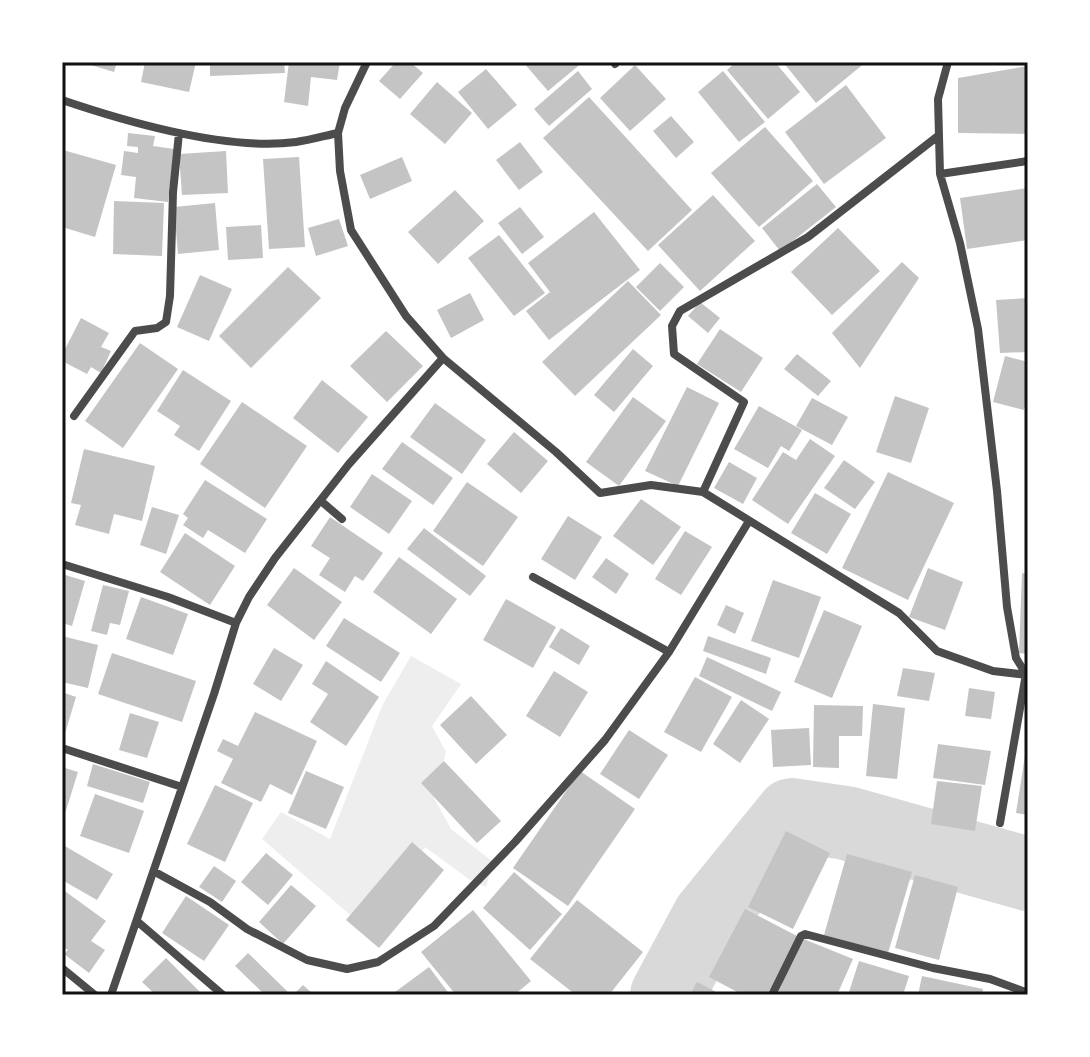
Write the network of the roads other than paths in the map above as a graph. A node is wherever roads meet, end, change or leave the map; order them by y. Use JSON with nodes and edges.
{"nodes":[{"id":1,"x":367,"y":62,"type":"edge"},
{"id":2,"x":948,"y":62,"type":"edge"},
{"id":3,"x":62,"y":100,"type":"edge"},
{"id":4,"x":179,"y":133,"type":"junction"},
{"id":5,"x":338,"y":133,"type":"junction"},
{"id":6,"x":938,"y":136,"type":"junction"},
{"id":7,"x":1028,"y":161,"type":"edge"},
{"id":8,"x":940,"y":174,"type":"junction"},
{"id":9,"x":443,"y":358,"type":"junction"},
{"id":10,"x":74,"y":416,"type":"dead end"},
{"id":11,"x":703,"y":492,"type":"junction"},
{"id":12,"x":321,"y":501,"type":"junction"},
{"id":13,"x":342,"y":519,"type":"dead end"},
{"id":14,"x":749,"y":521,"type":"junction"},
{"id":15,"x":62,"y":564,"type":"edge"},
{"id":16,"x":533,"y":577,"type":"dead end"},
{"id":17,"x":236,"y":623,"type":"junction"},
{"id":18,"x":669,"y":652,"type":"junction"},
{"id":19,"x":1027,"y":675,"type":"edge"},
{"id":20,"x":62,"y":748,"type":"edge"},
{"id":21,"x":182,"y":787,"type":"junction"},
{"id":22,"x":1000,"y":823,"type":"dead end"},
{"id":23,"x":155,"y":872,"type":"junction"},
{"id":24,"x":138,"y":922,"type":"junction"},
{"id":25,"x":62,"y":968,"type":"edge"},
{"id":26,"x":1028,"y":993,"type":"edge"},
{"id":27,"x":95,"y":995,"type":"edge"},
{"id":28,"x":111,"y":995,"type":"edge"},
{"id":29,"x":223,"y":995,"type":"edge"},
{"id":30,"x":772,"y":995,"type":"edge"}],
"edges":[{"from":1,"to":5,"type":"street"},
{"from":2,"to":6,"type":"street"},
{"from":3,"to":4,"type":"street"},
{"from":4,"to":5,"type":"street"},
{"from":4,"to":10,"type":"street"},
{"from":5,"to":9,"type":"street"},
{"from":6,"to":8,"type":"street"},
{"from":6,"to":11,"type":"street"},
{"from":7,"to":8,"type":"street"},
{"from":8,"to":19,"type":"street"},
{"from":9,"to":11,"type":"street"},
{"from":9,"to":12,"type":"street"},
{"from":11,"to":14,"type":"street"},
{"from":12,"to":13,"type":"street"},
{"from":12,"to":17,"type":"street"},
{"from":14,"to":18,"type":"street"},
{"from":14,"to":19,"type":"street"},
{"from":15,"to":17,"type":"street"},
{"from":16,"to":18,"type":"street"},
{"from":17,"to":21,"type":"street"},
{"from":18,"to":23,"type":"street"},
{"from":19,"to":22,"type":"street"},
{"from":20,"to":21,"type":"street"},
{"from":21,"to":23,"type":"street"},
{"from":23,"to":24,"type":"street"},
{"from":24,"to":28,"type":"street"},
{"from":24,"to":29,"type":"street"},
{"from":25,"to":27,"type":"street"},
{"from":26,"to":30,"type":"street"}]}
